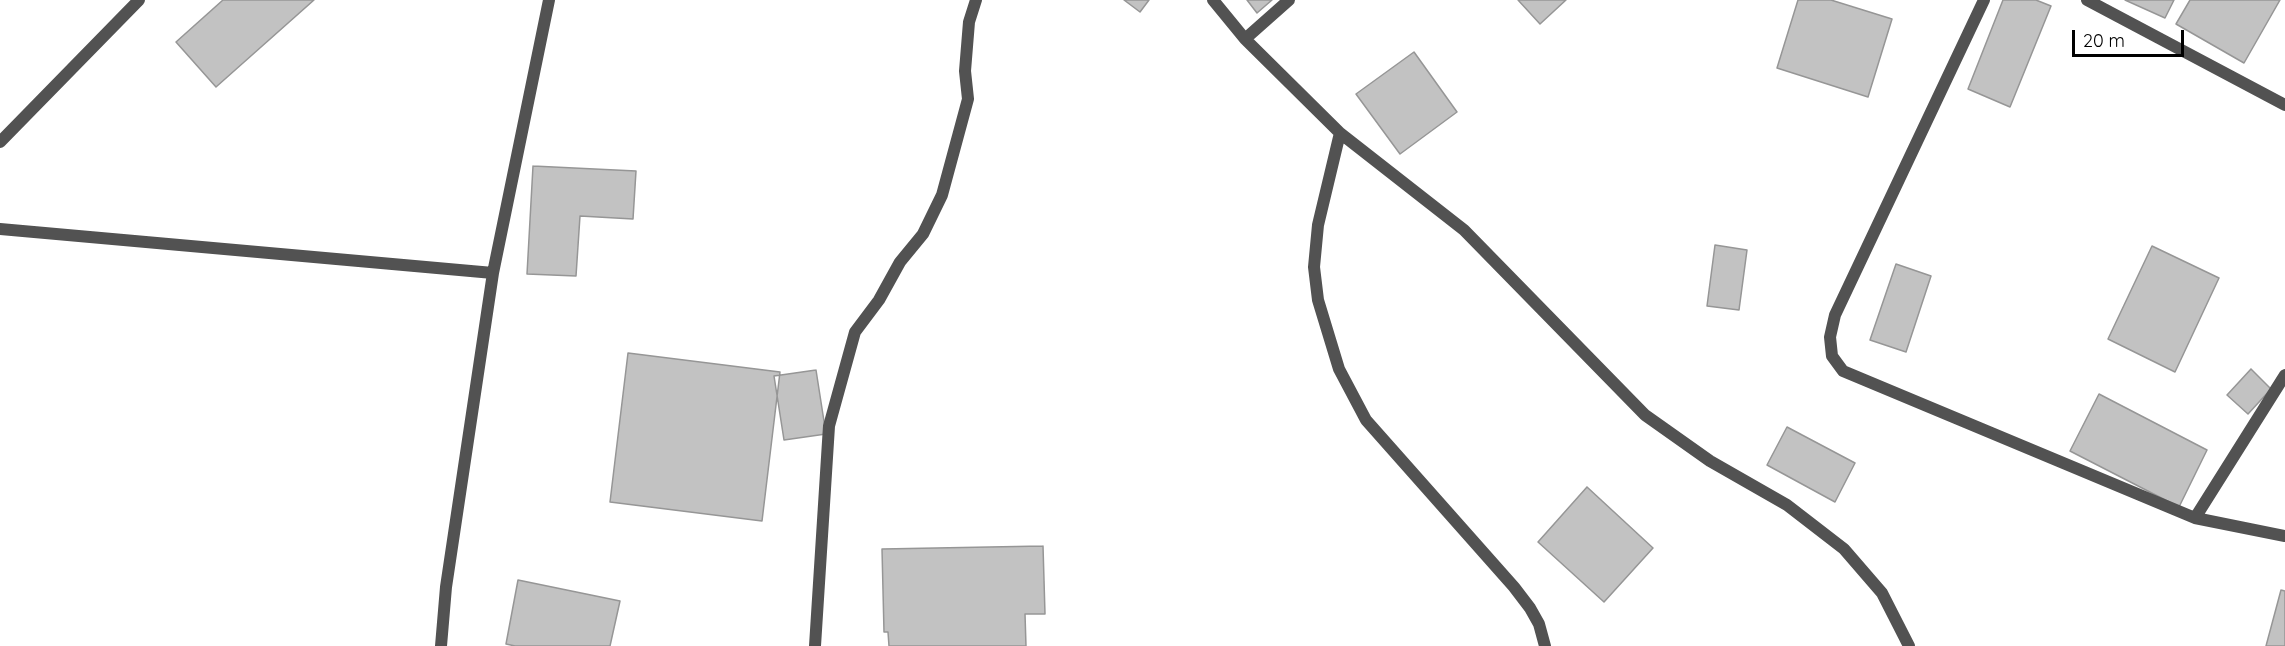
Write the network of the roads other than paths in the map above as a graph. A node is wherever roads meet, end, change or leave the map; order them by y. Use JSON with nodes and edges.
{"nodes":[{"id":1,"x":139,"y":0,"type":"edge"},
{"id":2,"x":549,"y":0,"type":"edge"},
{"id":3,"x":976,"y":0,"type":"edge"},
{"id":4,"x":1213,"y":0,"type":"edge"},
{"id":5,"x":1289,"y":0,"type":"edge"},
{"id":6,"x":1984,"y":0,"type":"edge"},
{"id":7,"x":2087,"y":0,"type":"edge"},
{"id":8,"x":1245,"y":39,"type":"junction"},
{"id":9,"x":2285,"y":105,"type":"edge"},
{"id":10,"x":1340,"y":134,"type":"junction"},
{"id":11,"x":0,"y":142,"type":"edge"},
{"id":12,"x":0,"y":229,"type":"edge"},
{"id":13,"x":493,"y":273,"type":"junction"},
{"id":14,"x":2285,"y":375,"type":"edge"},
{"id":15,"x":2194,"y":518,"type":"junction"},
{"id":16,"x":2285,"y":536,"type":"edge"},
{"id":17,"x":441,"y":646,"type":"edge"},
{"id":18,"x":815,"y":646,"type":"edge"},
{"id":19,"x":1545,"y":646,"type":"edge"},
{"id":20,"x":1909,"y":646,"type":"edge"}],
"edges":[{"from":1,"to":11,"type":"street"},
{"from":2,"to":13,"type":"street"},
{"from":3,"to":18,"type":"street"},
{"from":4,"to":8,"type":"street"},
{"from":5,"to":8,"type":"street"},
{"from":6,"to":15,"type":"street"},
{"from":7,"to":9,"type":"street"},
{"from":8,"to":10,"type":"street"},
{"from":10,"to":19,"type":"street"},
{"from":10,"to":20,"type":"street"},
{"from":12,"to":13,"type":"street"},
{"from":13,"to":17,"type":"street"},
{"from":14,"to":15,"type":"street"},
{"from":15,"to":16,"type":"street"}]}
